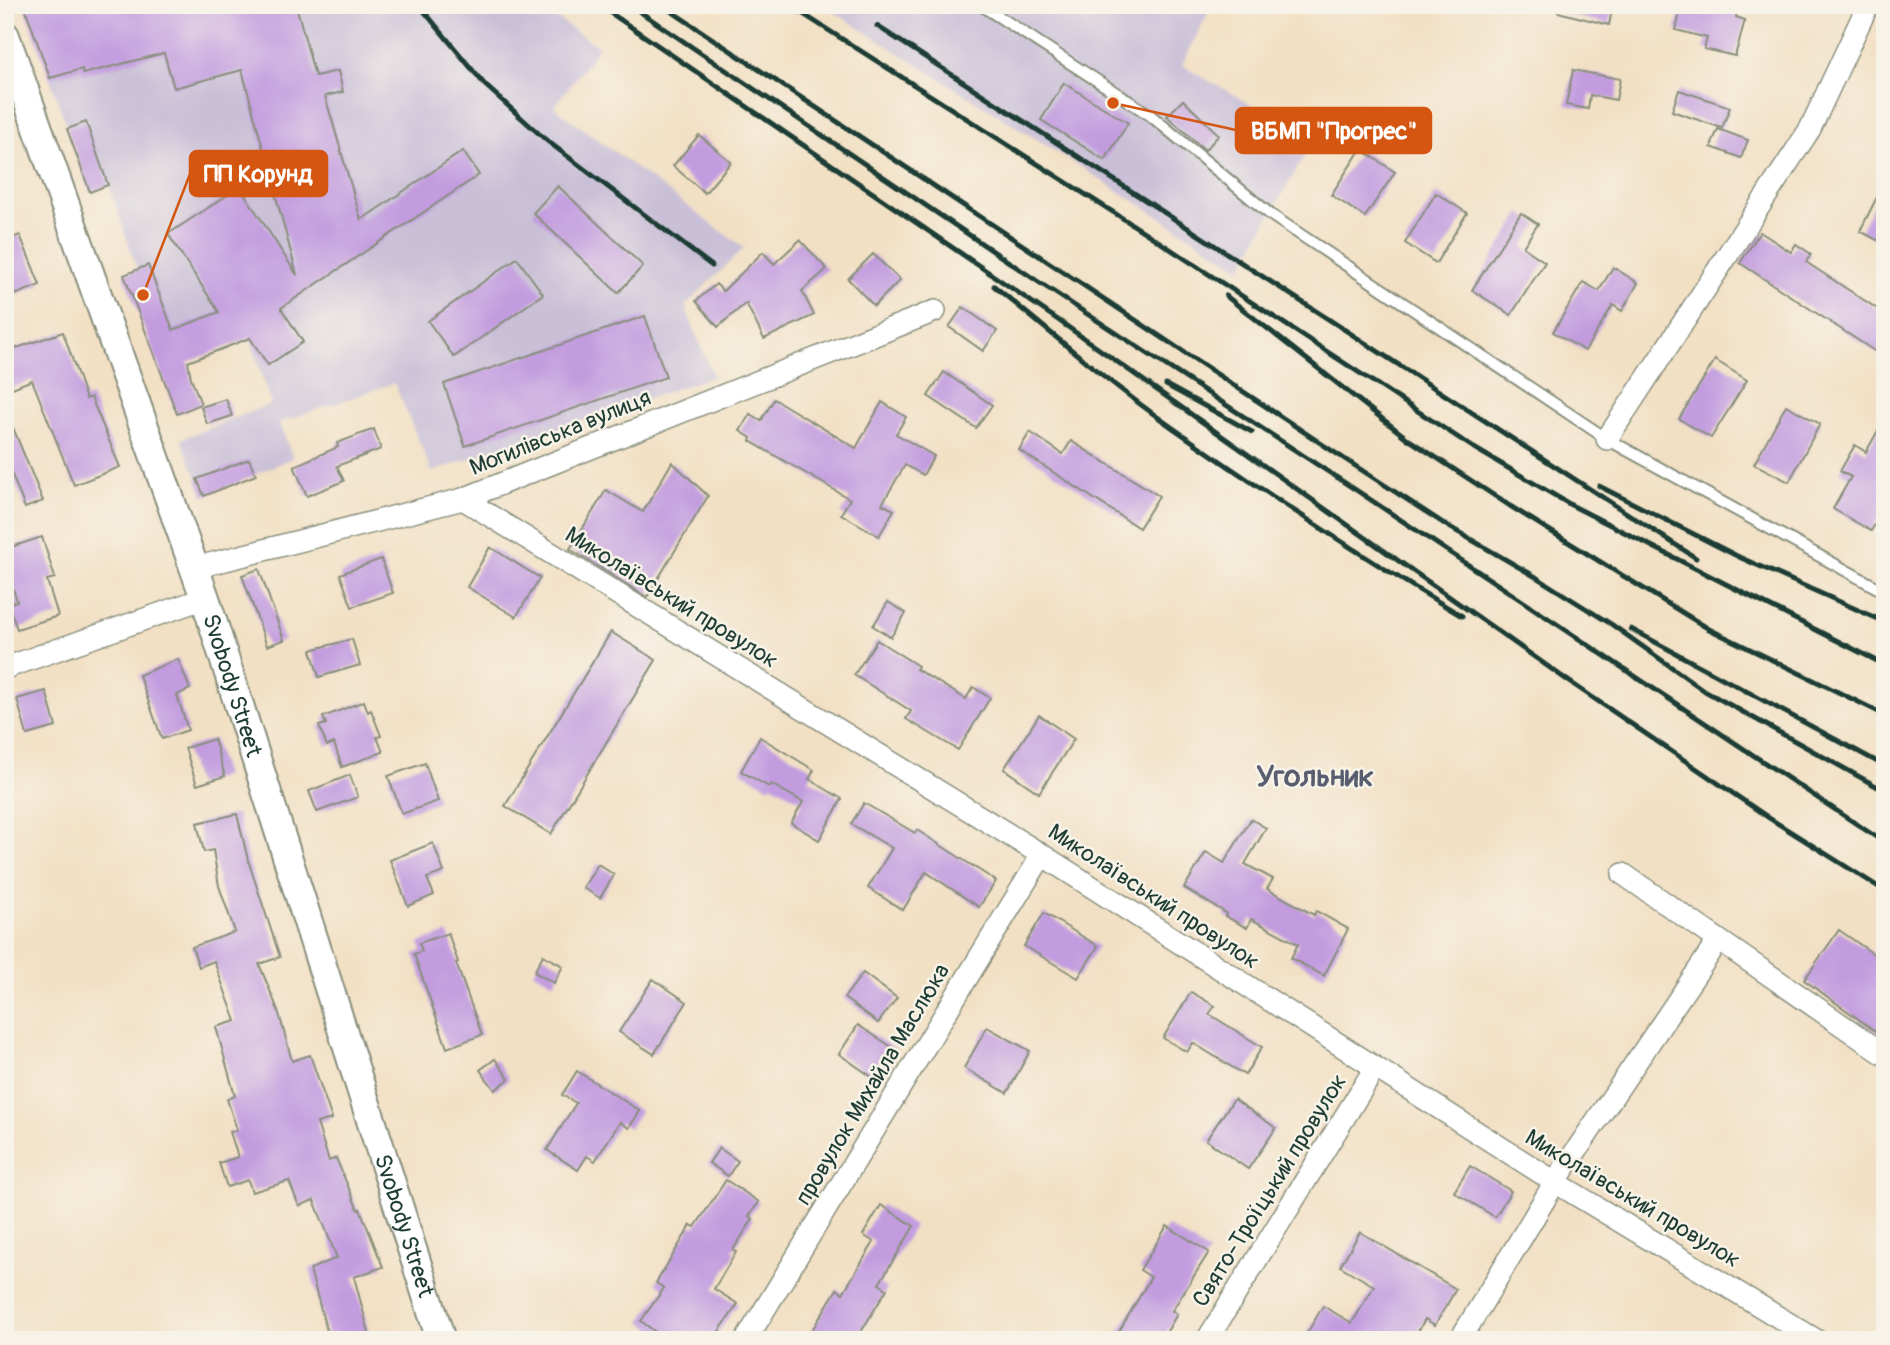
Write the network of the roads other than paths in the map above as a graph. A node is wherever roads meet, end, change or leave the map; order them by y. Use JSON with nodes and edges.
{"nodes":[{"id":1,"x":981,"y":5,"type":"edge"},
{"id":2,"x":1868,"y":5,"type":"edge"},
{"id":3,"x":5,"y":36,"type":"edge"},
{"id":4,"x":935,"y":311,"type":"dead end"},
{"id":5,"x":1607,"y":439,"type":"junction"},
{"id":6,"x":463,"y":499,"type":"junction"},
{"id":7,"x":194,"y":568,"type":"junction"},
{"id":8,"x":1885,"y":592,"type":"edge"},
{"id":9,"x":205,"y":598,"type":"junction"},
{"id":10,"x":5,"y":668,"type":"edge"},
{"id":11,"x":1042,"y":855,"type":"junction"},
{"id":12,"x":1623,"y":874,"type":"dead end"},
{"id":13,"x":1718,"y":941,"type":"junction"},
{"id":14,"x":1885,"y":1055,"type":"edge"},
{"id":15,"x":1375,"y":1068,"type":"junction"},
{"id":16,"x":1555,"y":1182,"type":"junction"},
{"id":17,"x":441,"y":1340,"type":"edge"},
{"id":18,"x":746,"y":1340,"type":"edge"},
{"id":19,"x":1207,"y":1340,"type":"edge"},
{"id":20,"x":1460,"y":1340,"type":"edge"},
{"id":21,"x":1816,"y":1340,"type":"edge"}],
"edges":[{"from":1,"to":5,"type":"lane"},
{"from":2,"to":5,"type":"street"},
{"from":3,"to":7,"type":"street","name":"Svobody Street"},
{"from":4,"to":6,"type":"street","name":"Могилівська вулиця"},
{"from":5,"to":8,"type":"lane"},
{"from":6,"to":7,"type":"street","name":"Могилівська вулиця"},
{"from":6,"to":11,"type":"street","name":"Миколаївський провулок"},
{"from":7,"to":9,"type":"street","name":"Svobody Street"},
{"from":9,"to":10,"type":"street"},
{"from":9,"to":17,"type":"street","name":"Svobody Street"},
{"from":11,"to":15,"type":"street","name":"Миколаївський провулок"},
{"from":11,"to":18,"type":"street","name":"провулок Михайла Маслюка"},
{"from":12,"to":13,"type":"street"},
{"from":13,"to":14,"type":"street"},
{"from":13,"to":16,"type":"street"},
{"from":15,"to":16,"type":"street","name":"Миколаївський провулок"},
{"from":15,"to":19,"type":"street","name":"Свято-Троїцький провулок"},
{"from":16,"to":20,"type":"street"},
{"from":16,"to":21,"type":"street","name":"Миколаївський провулок"}]}
